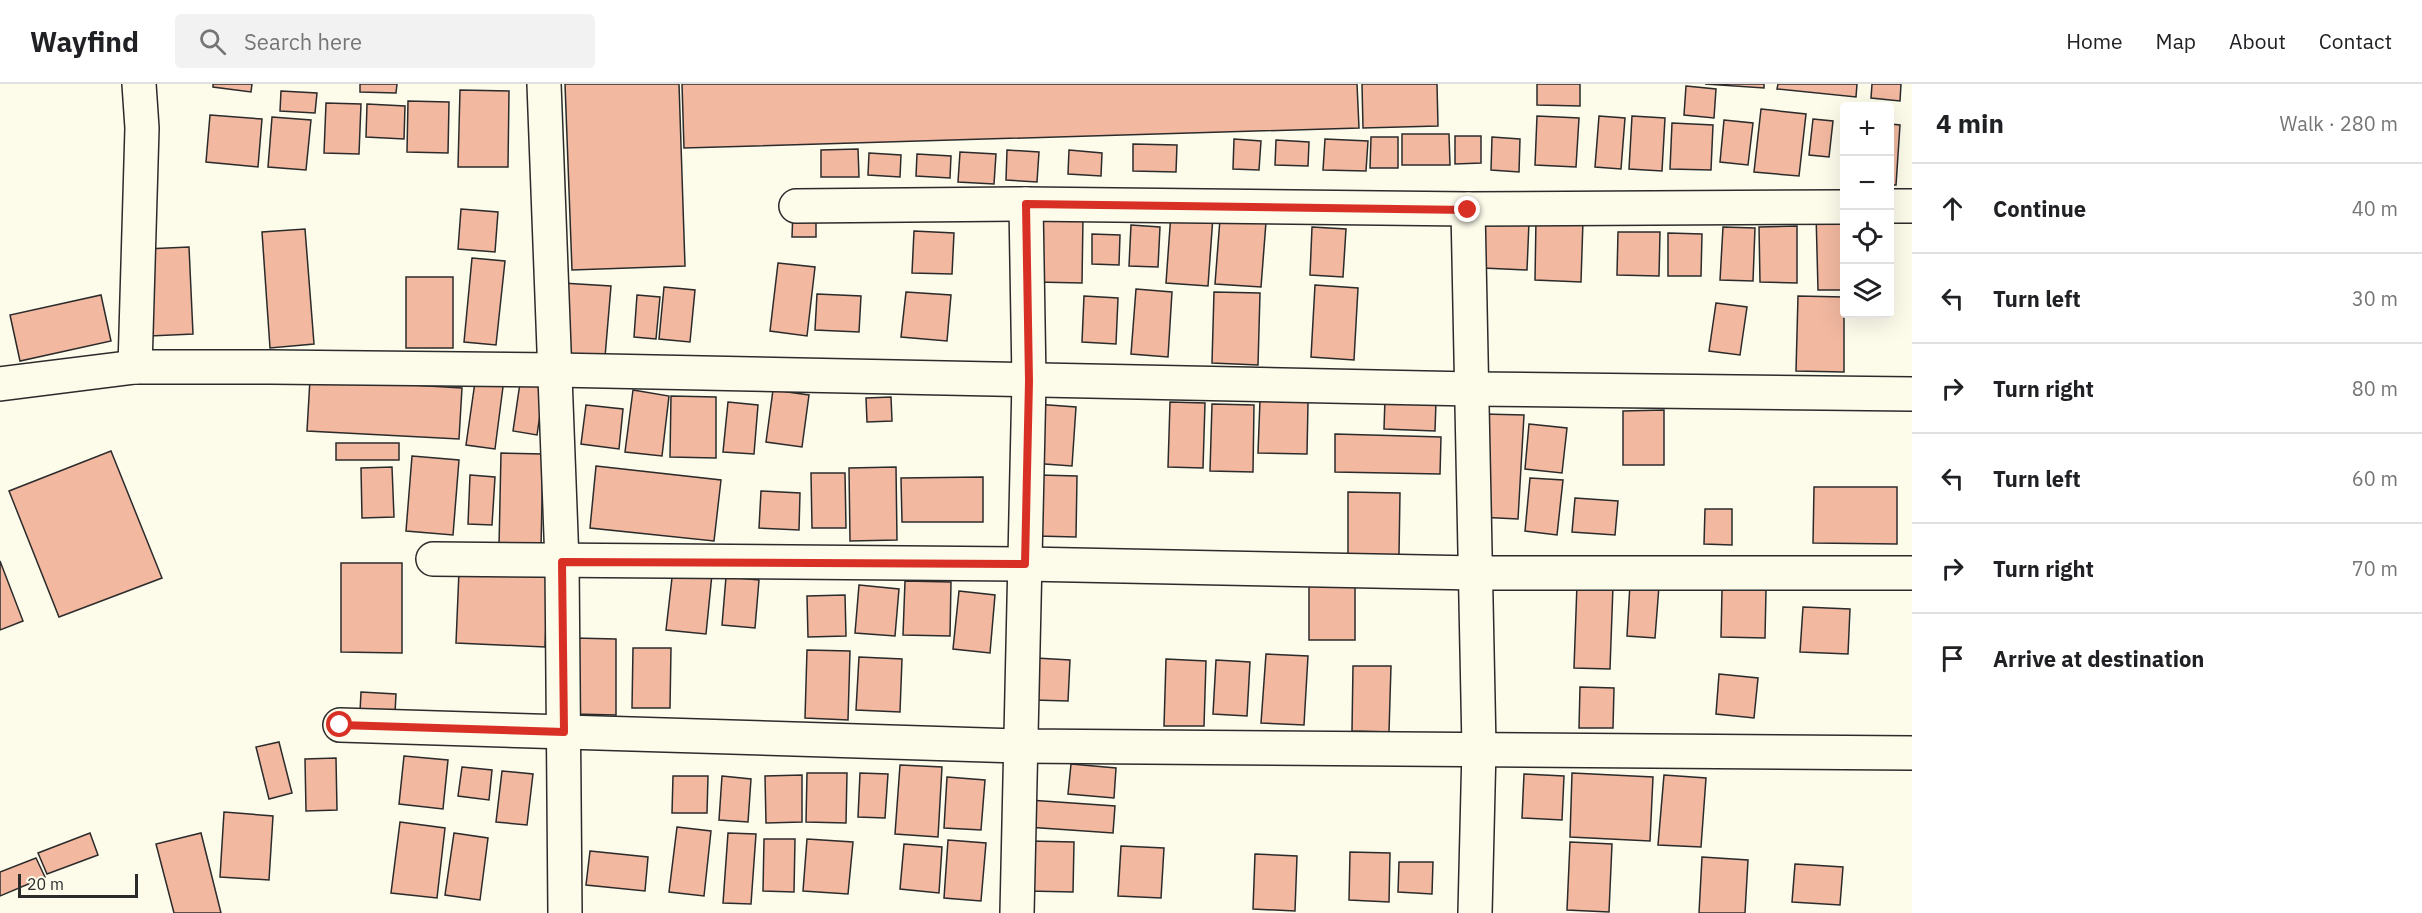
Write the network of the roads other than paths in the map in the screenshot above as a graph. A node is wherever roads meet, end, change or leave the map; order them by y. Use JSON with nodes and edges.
{"nodes":[{"id":1,"x":139,"y":84,"type":"edge"},
{"id":2,"x":543,"y":84,"type":"edge"},
{"id":3,"x":1026,"y":204,"type":"junction"},
{"id":4,"x":796,"y":206,"type":"dead end"},
{"id":5,"x":1894,"y":206,"type":"edge"},
{"id":6,"x":1912,"y":206,"type":"edge"},
{"id":7,"x":1840,"y":207,"type":"edge"},
{"id":8,"x":1468,"y":210,"type":"junction"},
{"id":9,"x":135,"y":367,"type":"junction"},
{"id":10,"x":556,"y":370,"type":"junction"},
{"id":11,"x":1029,"y":381,"type":"junction"},
{"id":12,"x":0,"y":384,"type":"edge"},
{"id":13,"x":1472,"y":389,"type":"junction"},
{"id":14,"x":1912,"y":394,"type":"edge"},
{"id":15,"x":433,"y":559,"type":"dead end"},
{"id":16,"x":562,"y":562,"type":"junction"},
{"id":17,"x":1025,"y":564,"type":"junction"},
{"id":18,"x":1476,"y":573,"type":"junction"},
{"id":19,"x":1912,"y":573,"type":"edge"},
{"id":20,"x":340,"y":725,"type":"dead end"},
{"id":21,"x":564,"y":732,"type":"junction"},
{"id":22,"x":1019,"y":746,"type":"junction"},
{"id":23,"x":1479,"y":748,"type":"junction"},
{"id":24,"x":1912,"y":753,"type":"edge"},
{"id":25,"x":566,"y":913,"type":"edge"},
{"id":26,"x":1017,"y":913,"type":"edge"},
{"id":27,"x":1475,"y":913,"type":"edge"}],
"edges":[{"from":1,"to":9,"type":"street"},
{"from":2,"to":10,"type":"street"},
{"from":3,"to":4,"type":"street"},
{"from":3,"to":8,"type":"street"},
{"from":3,"to":11,"type":"street"},
{"from":5,"to":6,"type":"street"},
{"from":7,"to":8,"type":"street"},
{"from":8,"to":13,"type":"street"},
{"from":9,"to":10,"type":"street"},
{"from":9,"to":12,"type":"street"},
{"from":10,"to":11,"type":"street"},
{"from":10,"to":16,"type":"street"},
{"from":11,"to":13,"type":"street"},
{"from":11,"to":17,"type":"street"},
{"from":13,"to":14,"type":"street"},
{"from":13,"to":18,"type":"street"},
{"from":15,"to":16,"type":"street"},
{"from":16,"to":17,"type":"street"},
{"from":16,"to":21,"type":"street"},
{"from":17,"to":18,"type":"street"},
{"from":17,"to":22,"type":"street"},
{"from":18,"to":19,"type":"street"},
{"from":18,"to":23,"type":"street"},
{"from":20,"to":21,"type":"street"},
{"from":21,"to":22,"type":"street"},
{"from":21,"to":25,"type":"street"},
{"from":22,"to":23,"type":"street"},
{"from":22,"to":26,"type":"street"},
{"from":23,"to":24,"type":"street"},
{"from":23,"to":27,"type":"street"}]}
